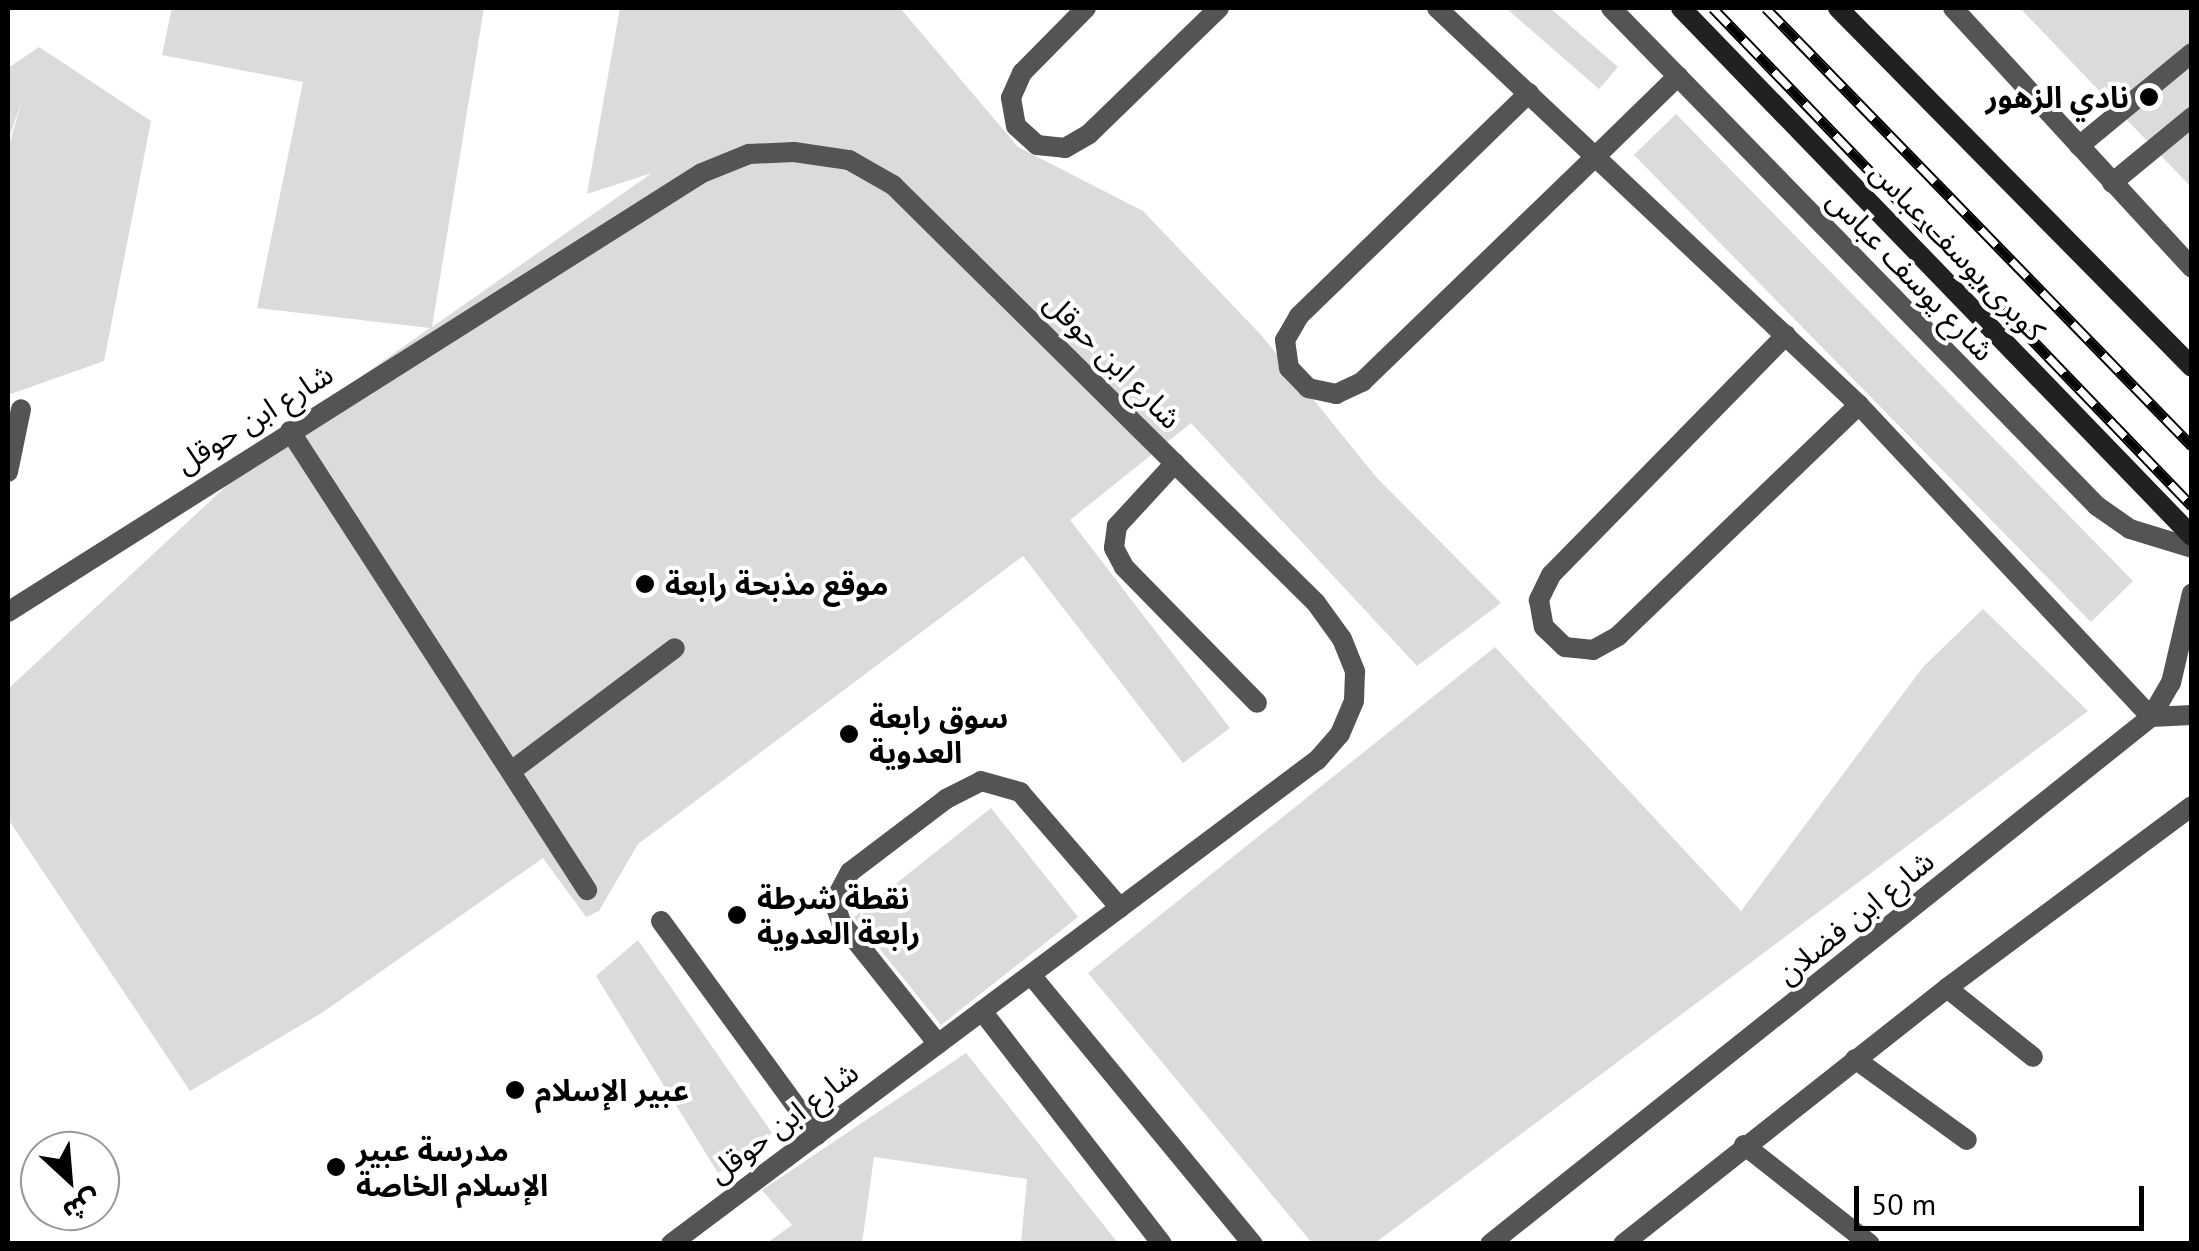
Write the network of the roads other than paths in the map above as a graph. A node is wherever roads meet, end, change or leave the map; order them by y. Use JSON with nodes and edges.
{"nodes":[{"id":1,"x":1086,"y":8,"type":"edge"},
{"id":2,"x":1218,"y":8,"type":"edge"},
{"id":3,"x":1437,"y":8,"type":"edge"},
{"id":4,"x":1611,"y":8,"type":"edge"},
{"id":5,"x":1682,"y":8,"type":"edge"},
{"id":6,"x":1838,"y":8,"type":"edge"},
{"id":7,"x":1954,"y":8,"type":"edge"},
{"id":8,"x":2192,"y":53,"type":"edge"},
{"id":9,"x":1678,"y":76,"type":"junction"},
{"id":10,"x":1529,"y":93,"type":"junction"},
{"id":11,"x":2192,"y":117,"type":"edge"},
{"id":12,"x":2080,"y":146,"type":"junction"},
{"id":13,"x":1595,"y":158,"type":"junction"},
{"id":14,"x":2112,"y":183,"type":"junction"},
{"id":15,"x":2192,"y":268,"type":"edge"},
{"id":16,"x":1786,"y":335,"type":"junction"},
{"id":17,"x":2192,"y":367,"type":"edge"},
{"id":18,"x":1859,"y":405,"type":"junction"},
{"id":19,"x":22,"y":409,"type":"dead end"},
{"id":20,"x":290,"y":431,"type":"junction"},
{"id":21,"x":1175,"y":464,"type":"junction"},
{"id":22,"x":8,"y":472,"type":"edge"},
{"id":23,"x":2192,"y":536,"type":"edge"},
{"id":24,"x":2192,"y":548,"type":"edge"},
{"id":25,"x":2192,"y":593,"type":"edge"},
{"id":26,"x":9,"y":607,"type":"edge"},
{"id":27,"x":675,"y":648,"type":"dead end"},
{"id":28,"x":1257,"y":702,"type":"dead end"},
{"id":29,"x":2192,"y":715,"type":"edge"},
{"id":30,"x":2152,"y":717,"type":"junction"},
{"id":31,"x":514,"y":769,"type":"junction"},
{"id":32,"x":2192,"y":806,"type":"edge"},
{"id":33,"x":587,"y":890,"type":"dead end"},
{"id":34,"x":1120,"y":908,"type":"junction"},
{"id":35,"x":661,"y":921,"type":"dead end"},
{"id":36,"x":1031,"y":975,"type":"junction"},
{"id":37,"x":1947,"y":988,"type":"junction"},
{"id":38,"x":982,"y":1011,"type":"junction"},
{"id":39,"x":938,"y":1044,"type":"junction"},
{"id":40,"x":2034,"y":1057,"type":"dead end"},
{"id":41,"x":1855,"y":1059,"type":"junction"},
{"id":42,"x":816,"y":1135,"type":"junction"},
{"id":43,"x":1966,"y":1140,"type":"dead end"},
{"id":44,"x":1744,"y":1145,"type":"junction"},
{"id":45,"x":1501,"y":1241,"type":"edge"},
{"id":46,"x":670,"y":1244,"type":"edge"},
{"id":47,"x":1162,"y":1244,"type":"edge"},
{"id":48,"x":1252,"y":1244,"type":"edge"},
{"id":49,"x":1623,"y":1244,"type":"edge"},
{"id":50,"x":1870,"y":1244,"type":"edge"}],
"edges":[{"from":1,"to":2,"type":"street"},
{"from":3,"to":10,"type":"street"},
{"from":4,"to":9,"type":"street","name":"شارع يوسف عباس"},
{"from":5,"to":23,"type":"main road","name":"كوبرى يوسف عباس"},
{"from":6,"to":17,"type":"main road"},
{"from":7,"to":12,"type":"street"},
{"from":8,"to":12,"type":"street"},
{"from":9,"to":13,"type":"street"},
{"from":9,"to":24,"type":"street","name":"شارع يوسف عباس"},
{"from":10,"to":13,"type":"street"},
{"from":10,"to":13,"type":"street"},
{"from":11,"to":14,"type":"street"},
{"from":12,"to":14,"type":"street"},
{"from":13,"to":16,"type":"street"},
{"from":14,"to":15,"type":"street"},
{"from":16,"to":18,"type":"street"},
{"from":16,"to":18,"type":"street"},
{"from":18,"to":30,"type":"street"},
{"from":19,"to":22,"type":"street"},
{"from":20,"to":21,"type":"street","name":"شارع ابن حوقل"},
{"from":20,"to":26,"type":"street","name":"شارع ابن حوقل"},
{"from":20,"to":31,"type":"street"},
{"from":21,"to":28,"type":"street"},
{"from":21,"to":34,"type":"street","name":"شارع ابن حوقل"},
{"from":25,"to":30,"type":"street","name":"شارع ابن فضلان"},
{"from":27,"to":31,"type":"street"},
{"from":29,"to":30,"type":"street"},
{"from":30,"to":45,"type":"street","name":"شارع ابن فضلان"},
{"from":31,"to":33,"type":"street"},
{"from":32,"to":37,"type":"street"},
{"from":34,"to":36,"type":"street","name":"شارع ابن حوقل"},
{"from":34,"to":39,"type":"street"},
{"from":35,"to":42,"type":"street"},
{"from":36,"to":38,"type":"street","name":"شارع ابن حوقل"},
{"from":36,"to":48,"type":"street"},
{"from":37,"to":40,"type":"street"},
{"from":37,"to":41,"type":"street"},
{"from":38,"to":39,"type":"street","name":"شارع ابن حوقل"},
{"from":38,"to":47,"type":"street"},
{"from":39,"to":42,"type":"street","name":"شارع ابن حوقل"},
{"from":41,"to":43,"type":"street"},
{"from":41,"to":44,"type":"street"},
{"from":42,"to":46,"type":"street","name":"شارع ابن حوقل"},
{"from":44,"to":49,"type":"street"},
{"from":44,"to":50,"type":"street"}]}
